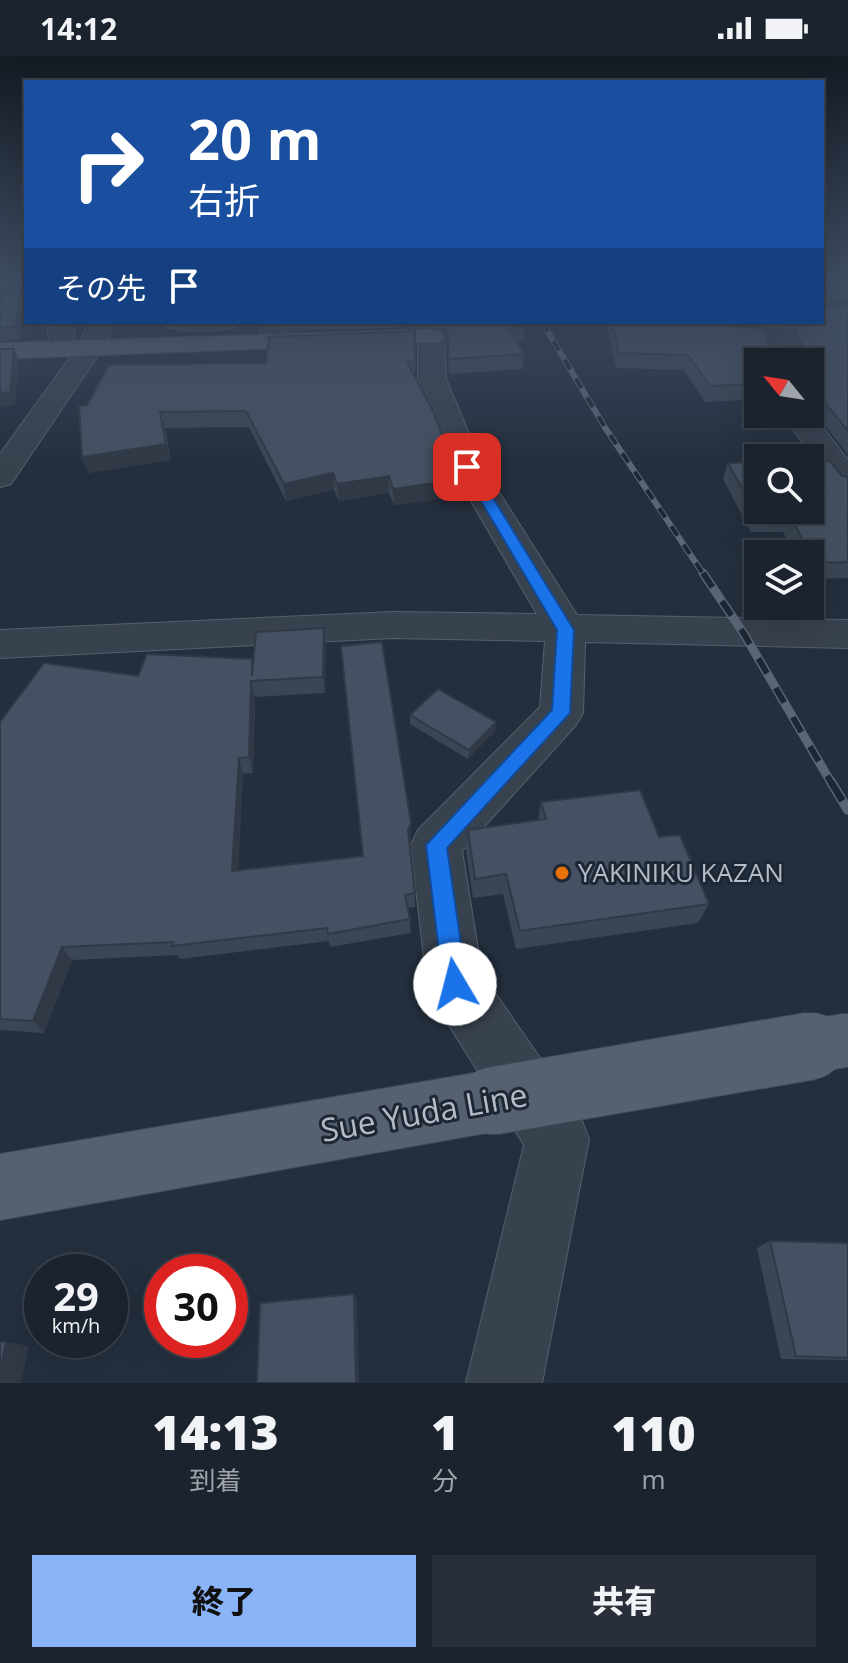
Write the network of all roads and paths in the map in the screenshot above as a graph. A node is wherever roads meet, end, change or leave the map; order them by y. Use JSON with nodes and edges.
{"nodes":[{"id":1,"x":78,"y":341,"type":"edge"},
{"id":2,"x":84,"y":341,"type":"edge"},
{"id":3,"x":428,"y":341,"type":"edge"},
{"id":4,"x":0,"y":351,"type":"edge"},
{"id":5,"x":808,"y":428,"type":"edge"},
{"id":6,"x":0,"y":477,"type":"edge"},
{"id":7,"x":848,"y":482,"type":"edge"},
{"id":8,"x":566,"y":630,"type":"junction"},
{"id":9,"x":848,"y":634,"type":"edge"},
{"id":10,"x":0,"y":644,"type":"edge"},
{"id":11,"x":848,"y":1040,"type":"edge"},
{"id":12,"x":0,"y":1187,"type":"edge"},
{"id":13,"x":504,"y":1383,"type":"edge"}],
"edges":[{"from":1,"to":4,"type":"main road"},
{"from":2,"to":6,"type":"street"},
{"from":3,"to":8,"type":"street"},
{"from":5,"to":7,"type":"street"},
{"from":8,"to":9,"type":"street"},
{"from":8,"to":10,"type":"street"},
{"from":8,"to":13,"type":"street"},
{"from":11,"to":12,"type":"main road","name":"Sue Yuda Line","bridge":true}]}
